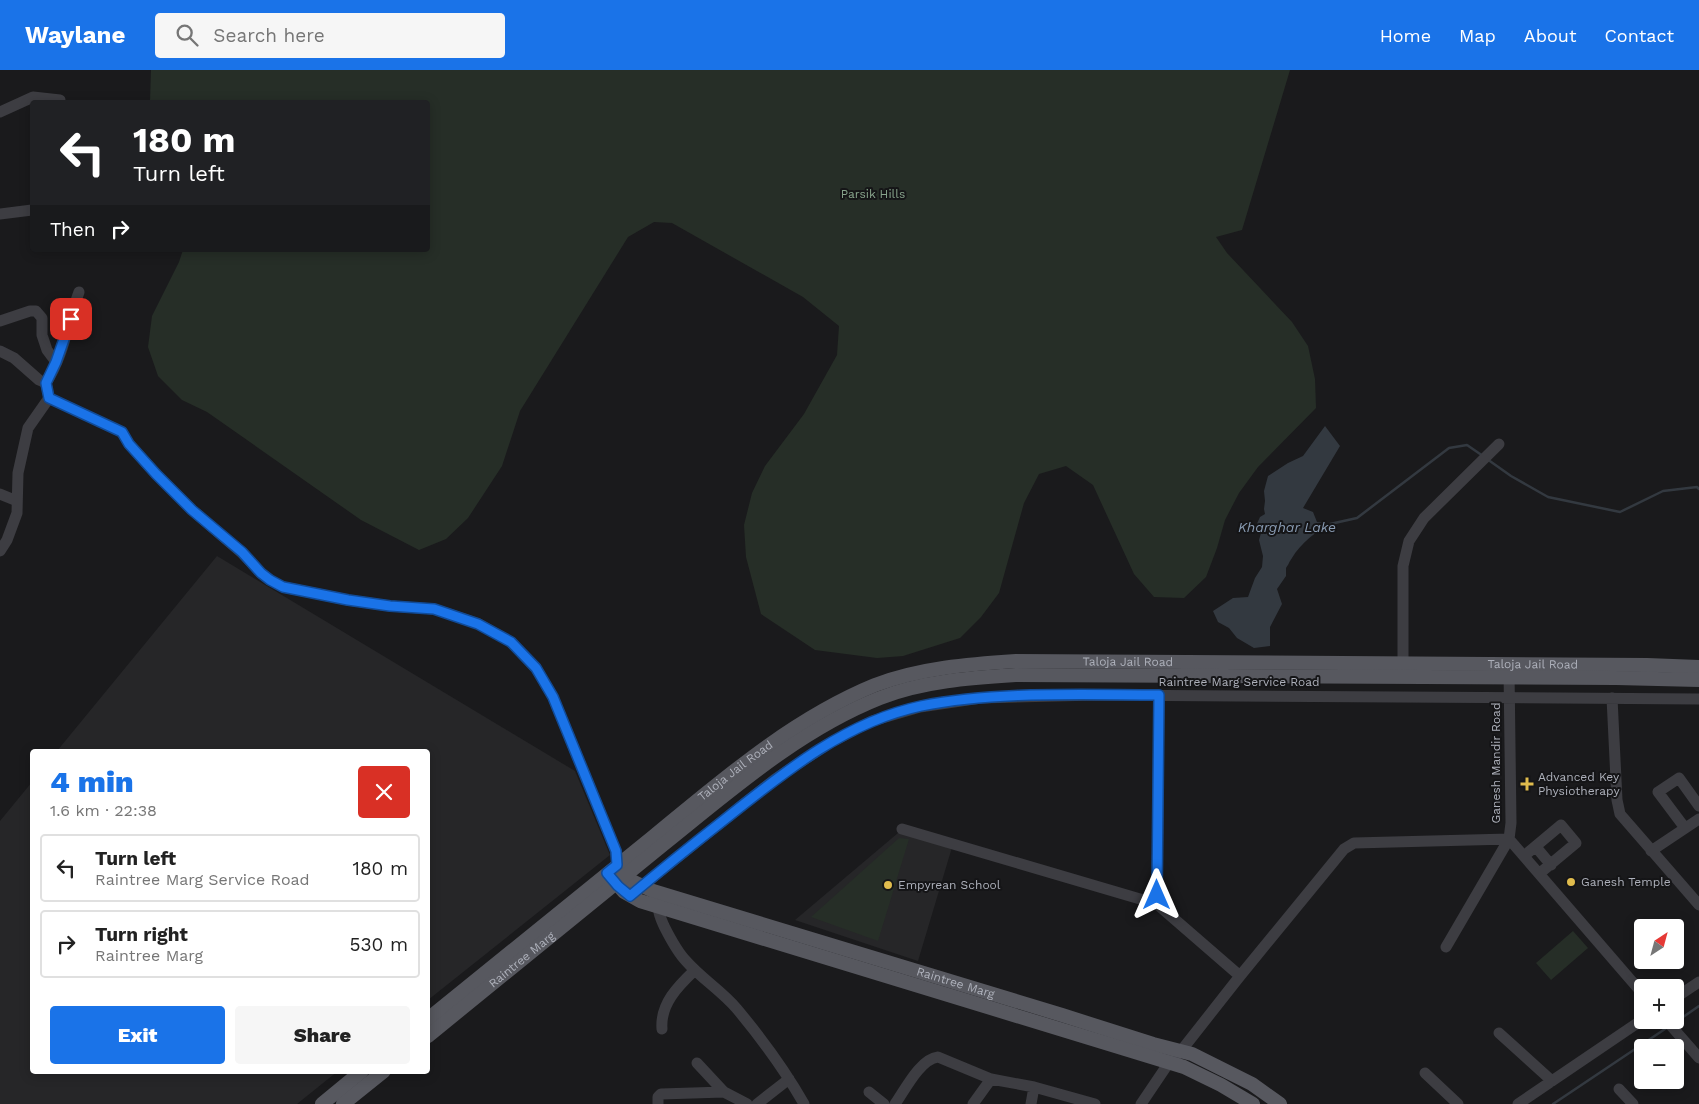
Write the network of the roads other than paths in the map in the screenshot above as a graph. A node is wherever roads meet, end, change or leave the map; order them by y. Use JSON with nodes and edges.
{"nodes":[{"id":1,"x":60,"y":100,"type":"dead end"},
{"id":2,"x":0,"y":112,"type":"edge"},
{"id":3,"x":30,"y":210,"type":"edge"},
{"id":4,"x":0,"y":214,"type":"edge"},
{"id":5,"x":79,"y":292,"type":"dead end"},
{"id":6,"x":0,"y":321,"type":"edge"},
{"id":7,"x":0,"y":351,"type":"edge"},
{"id":8,"x":56,"y":362,"type":"junction"},
{"id":9,"x":46,"y":383,"type":"junction"},
{"id":10,"x":49,"y":398,"type":"junction"},
{"id":11,"x":1499,"y":444,"type":"dead end"},
{"id":12,"x":0,"y":494,"type":"edge"},
{"id":13,"x":18,"y":501,"type":"junction"},
{"id":14,"x":0,"y":551,"type":"edge"},
{"id":15,"x":1699,"y":666,"type":"edge"},
{"id":16,"x":1403,"y":670,"type":"junction"},
{"id":17,"x":1509,"y":670,"type":"junction"},
{"id":18,"x":1699,"y":680,"type":"edge"},
{"id":19,"x":1159,"y":695,"type":"junction"},
{"id":20,"x":1509,"y":698,"type":"junction"},
{"id":21,"x":1612,"y":698,"type":"junction"},
{"id":22,"x":1699,"y":699,"type":"edge"},
{"id":23,"x":1699,"y":806,"type":"edge"},
{"id":24,"x":1699,"y":812,"type":"edge"},
{"id":25,"x":1699,"y":819,"type":"edge"},
{"id":26,"x":1683,"y":827,"type":"junction"},
{"id":27,"x":902,"y":828,"type":"dead end"},
{"id":28,"x":1509,"y":839,"type":"junction"},
{"id":29,"x":1536,"y":847,"type":"junction"},
{"id":30,"x":1651,"y":851,"type":"junction"},
{"id":31,"x":1524,"y":856,"type":"junction"},
{"id":32,"x":1551,"y":864,"type":"junction"},
{"id":33,"x":1540,"y":873,"type":"junction"},
{"id":34,"x":616,"y":874,"type":"junction"},
{"id":35,"x":641,"y":886,"type":"junction"},
{"id":36,"x":630,"y":896,"type":"junction"},
{"id":37,"x":659,"y":900,"type":"junction"},
{"id":38,"x":1157,"y":904,"type":"junction"},
{"id":39,"x":1699,"y":905,"type":"edge"},
{"id":40,"x":1446,"y":947,"type":"dead end"},
{"id":41,"x":695,"y":970,"type":"junction"},
{"id":42,"x":1240,"y":976,"type":"junction"},
{"id":43,"x":1699,"y":982,"type":"edge"},
{"id":44,"x":1634,"y":984,"type":"edge"},
{"id":45,"x":1684,"y":992,"type":"edge"},
{"id":46,"x":430,"y":1017,"type":"edge"},
{"id":47,"x":1634,"y":1025,"type":"edge"},
{"id":48,"x":662,"y":1029,"type":"dead end"},
{"id":49,"x":1674,"y":1029,"type":"edge"},
{"id":50,"x":1498,"y":1032,"type":"dead end"},
{"id":51,"x":430,"y":1034,"type":"edge"},
{"id":52,"x":1181,"y":1051,"type":"junction"},
{"id":53,"x":1699,"y":1058,"type":"edge"},
{"id":54,"x":697,"y":1063,"type":"dead end"},
{"id":55,"x":1168,"y":1064,"type":"junction"},
{"id":56,"x":1425,"y":1073,"type":"dead end"},
{"id":57,"x":358,"y":1074,"type":"edge"},
{"id":58,"x":380,"y":1074,"type":"edge"},
{"id":59,"x":789,"y":1079,"type":"junction"},
{"id":60,"x":991,"y":1079,"type":"junction"},
{"id":61,"x":1552,"y":1081,"type":"junction"},
{"id":62,"x":1034,"y":1087,"type":"junction"},
{"id":63,"x":1619,"y":1088,"type":"dead end"},
{"id":64,"x":724,"y":1092,"type":"junction"},
{"id":65,"x":869,"y":1092,"type":"dead end"},
{"id":66,"x":322,"y":1104,"type":"edge"},
{"id":67,"x":343,"y":1104,"type":"edge"},
{"id":68,"x":658,"y":1104,"type":"edge"},
{"id":69,"x":726,"y":1104,"type":"edge"},
{"id":70,"x":747,"y":1104,"type":"edge"},
{"id":71,"x":756,"y":1104,"type":"edge"},
{"id":72,"x":804,"y":1104,"type":"edge"},
{"id":73,"x":884,"y":1104,"type":"edge"},
{"id":74,"x":895,"y":1104,"type":"edge"},
{"id":75,"x":973,"y":1104,"type":"edge"},
{"id":76,"x":1031,"y":1104,"type":"edge"},
{"id":77,"x":1095,"y":1104,"type":"edge"},
{"id":78,"x":1141,"y":1104,"type":"edge"},
{"id":79,"x":1253,"y":1104,"type":"edge"},
{"id":80,"x":1280,"y":1104,"type":"edge"},
{"id":81,"x":1458,"y":1104,"type":"edge"},
{"id":82,"x":1518,"y":1104,"type":"edge"},
{"id":83,"x":1633,"y":1104,"type":"edge"}],
"edges":[{"from":1,"to":2,"type":"street"},
{"from":3,"to":4,"type":"street"},
{"from":5,"to":8,"type":"street"},
{"from":6,"to":8,"type":"street"},
{"from":7,"to":9,"type":"street"},
{"from":8,"to":9,"type":"street"},
{"from":9,"to":10,"type":"street"},
{"from":10,"to":13,"type":"street"},
{"from":10,"to":34,"type":"street"},
{"from":11,"to":16,"type":"street"},
{"from":12,"to":13,"type":"street"},
{"from":13,"to":14,"type":"street"},
{"from":15,"to":17,"type":"main road","name":"Taloja Jail Road"},
{"from":16,"to":17,"type":"main road","name":"Taloja Jail Road"},
{"from":16,"to":34,"type":"main road","name":"Taloja Jail Road"},
{"from":17,"to":18,"type":"main road","name":"Taloja Jail Road"},
{"from":17,"to":20,"type":"street","name":"Ganesh Mandir Road"},
{"from":19,"to":20,"type":"street","name":"Raintree Marg Service Road"},
{"from":19,"to":35,"type":"street","name":"Raintree Marg Service Road"},
{"from":19,"to":38,"type":"street"},
{"from":20,"to":21,"type":"street","name":"Raintree Marg Service Road"},
{"from":20,"to":28,"type":"street","name":"Ganesh Mandir Road"},
{"from":21,"to":22,"type":"street","name":"Raintree Marg Service Road"},
{"from":21,"to":30,"type":"street"},
{"from":23,"to":26,"type":"street"},
{"from":24,"to":26,"type":"street"},
{"from":25,"to":26,"type":"street"},
{"from":26,"to":30,"type":"street"},
{"from":27,"to":38,"type":"street"},
{"from":28,"to":31,"type":"street","name":"Ganesh Mandir Road"},
{"from":28,"to":40,"type":"street"},
{"from":28,"to":42,"type":"street"},
{"from":29,"to":31,"type":"street"},
{"from":29,"to":32,"type":"street"},
{"from":29,"to":32,"type":"street"},
{"from":30,"to":39,"type":"street"},
{"from":31,"to":33,"type":"street","name":"Ganesh Mandir Road"},
{"from":32,"to":33,"type":"street"},
{"from":33,"to":44,"type":"street","name":"Ganesh Mandir Road"},
{"from":34,"to":35,"type":"main road","name":"Raintree Marg"},
{"from":34,"to":36,"type":"main road","name":"Raintree Marg"},
{"from":34,"to":46,"type":"main road","name":"Raintree Marg"},
{"from":34,"to":51,"type":"main road","name":"Raintree Marg"},
{"from":35,"to":36,"type":"street","name":"Raintree Marg Service Road"},
{"from":35,"to":37,"type":"main road","name":"Raintree Marg"},
{"from":36,"to":37,"type":"main road","name":"Raintree Marg"},
{"from":37,"to":41,"type":"street"},
{"from":37,"to":52,"type":"main road","name":"Raintree Marg"},
{"from":37,"to":55,"type":"main road","name":"Raintree Marg"},
{"from":38,"to":42,"type":"street"},
{"from":41,"to":48,"type":"street"},
{"from":41,"to":59,"type":"street"},
{"from":42,"to":52,"type":"street"},
{"from":43,"to":45,"type":"street"},
{"from":47,"to":61,"type":"street"},
{"from":49,"to":53,"type":"street"},
{"from":50,"to":61,"type":"street"},
{"from":52,"to":55,"type":"street"},
{"from":52,"to":80,"type":"main road","name":"Raintree Marg"},
{"from":54,"to":64,"type":"street"},
{"from":55,"to":78,"type":"street"},
{"from":55,"to":79,"type":"main road","name":"Raintree Marg"},
{"from":56,"to":81,"type":"street"},
{"from":57,"to":66,"type":"main road"},
{"from":58,"to":67,"type":"main road"},
{"from":59,"to":71,"type":"street"},
{"from":59,"to":72,"type":"street"},
{"from":60,"to":62,"type":"street"},
{"from":60,"to":74,"type":"street"},
{"from":60,"to":75,"type":"street"},
{"from":61,"to":82,"type":"street"},
{"from":62,"to":76,"type":"street"},
{"from":62,"to":77,"type":"street"},
{"from":63,"to":83,"type":"street"},
{"from":64,"to":68,"type":"street"},
{"from":64,"to":69,"type":"street"},
{"from":64,"to":70,"type":"street"},
{"from":65,"to":73,"type":"street"}]}
